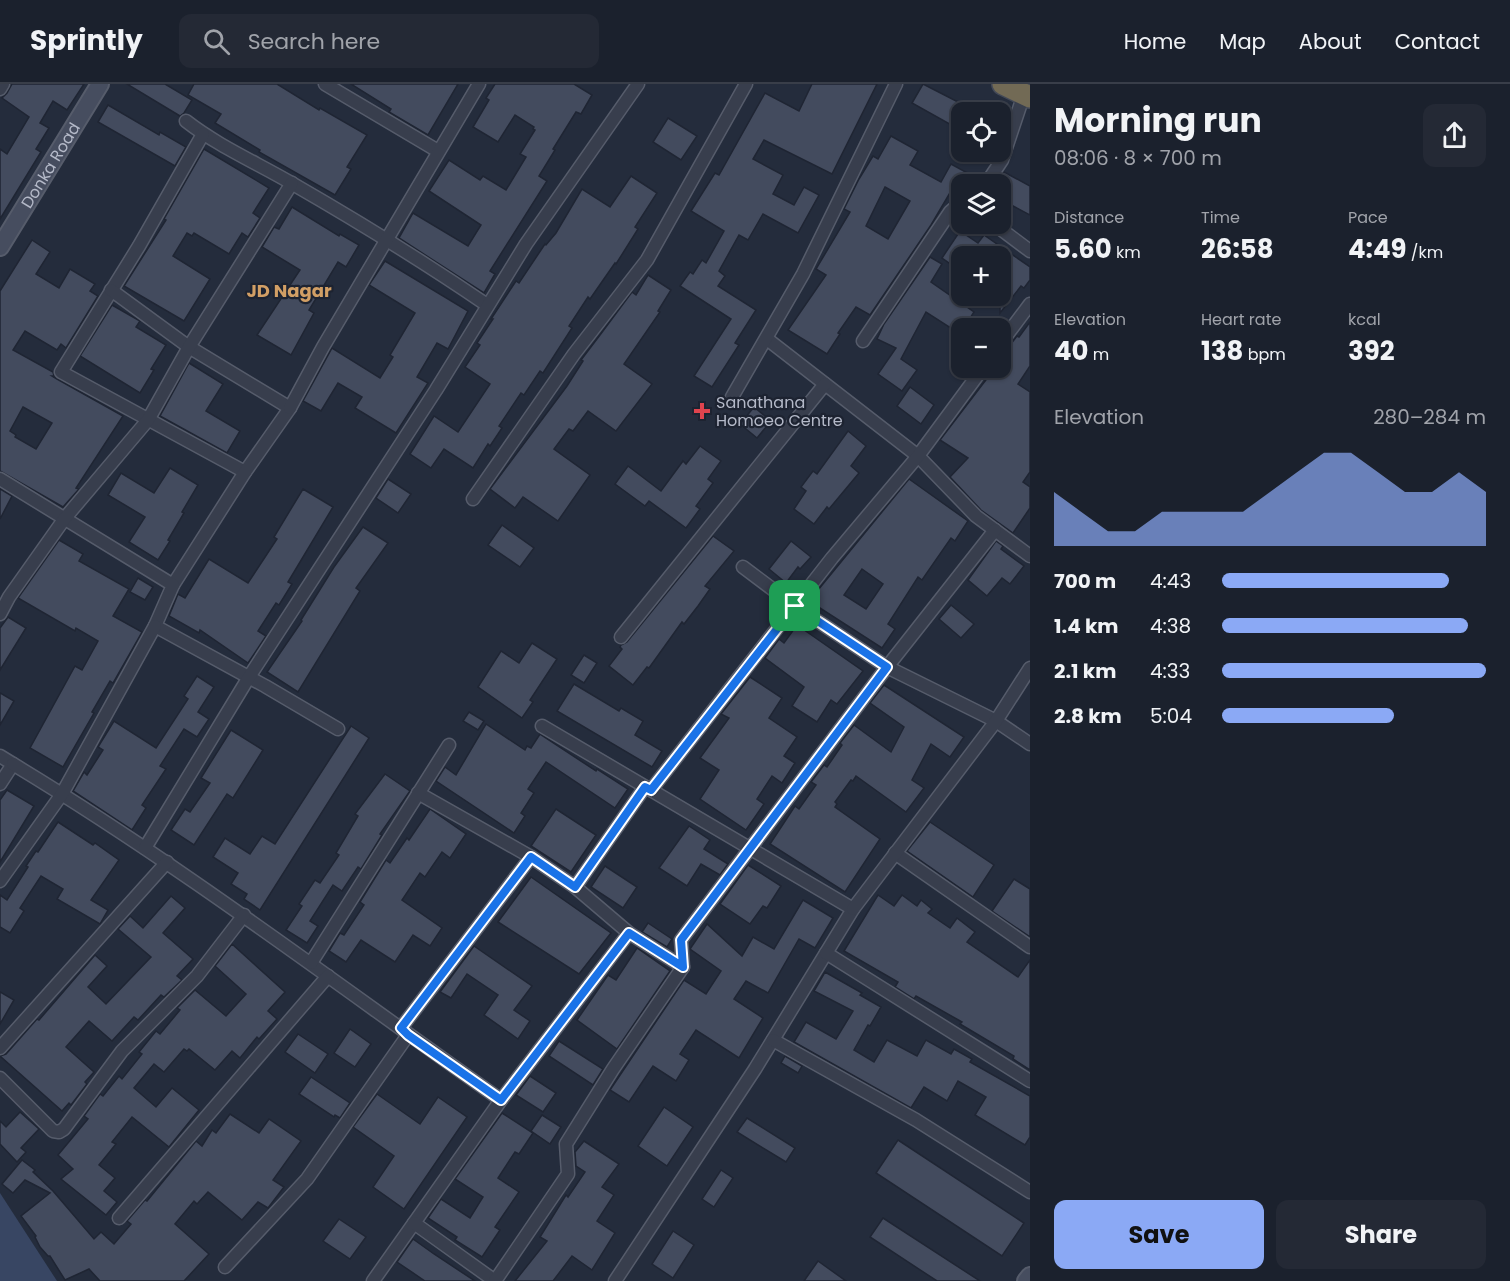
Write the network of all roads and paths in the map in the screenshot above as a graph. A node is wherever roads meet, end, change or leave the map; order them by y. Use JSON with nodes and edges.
{"nodes":[{"id":1,"x":3,"y":84,"type":"edge"},
{"id":2,"x":100,"y":84,"type":"edge"},
{"id":3,"x":326,"y":84,"type":"edge"},
{"id":4,"x":479,"y":84,"type":"edge"},
{"id":5,"x":638,"y":84,"type":"edge"},
{"id":6,"x":746,"y":84,"type":"edge"},
{"id":7,"x":896,"y":84,"type":"edge"},
{"id":8,"x":1003,"y":84,"type":"edge"},
{"id":9,"x":0,"y":89,"type":"edge"},
{"id":10,"x":1027,"y":95,"type":"edge"},
{"id":11,"x":186,"y":121,"type":"dead end"},
{"id":12,"x":203,"y":134,"type":"junction"},
{"id":13,"x":438,"y":151,"type":"junction"},
{"id":14,"x":993,"y":174,"type":"edge"},
{"id":15,"x":292,"y":183,"type":"junction"},
{"id":16,"x":951,"y":211,"type":"edge"},
{"id":17,"x":4,"y":229,"type":"edge"},
{"id":18,"x":1007,"y":234,"type":"edge"},
{"id":19,"x":388,"y":241,"type":"junction"},
{"id":20,"x":0,"y":247,"type":"edge"},
{"id":21,"x":1030,"y":251,"type":"edge"},
{"id":22,"x":111,"y":291,"type":"junction"},
{"id":23,"x":1030,"y":304,"type":"edge"},
{"id":24,"x":487,"y":305,"type":"junction"},
{"id":25,"x":1011,"y":329,"type":"edge"},
{"id":26,"x":766,"y":339,"type":"junction"},
{"id":27,"x":863,"y":341,"type":"dead end"},
{"id":28,"x":189,"y":347,"type":"junction"},
{"id":29,"x":976,"y":378,"type":"edge"},
{"id":30,"x":825,"y":384,"type":"junction"},
{"id":31,"x":732,"y":398,"type":"dead end"},
{"id":32,"x":290,"y":408,"type":"junction"},
{"id":33,"x":148,"y":420,"type":"junction"},
{"id":34,"x":918,"y":456,"type":"junction"},
{"id":35,"x":245,"y":472,"type":"junction"},
{"id":36,"x":0,"y":479,"type":"edge"},
{"id":37,"x":473,"y":499,"type":"dead end"},
{"id":38,"x":65,"y":518,"type":"junction"},
{"id":39,"x":995,"y":530,"type":"junction"},
{"id":40,"x":1030,"y":556,"type":"edge"},
{"id":41,"x":743,"y":567,"type":"dead end"},
{"id":42,"x":173,"y":585,"type":"junction"},
{"id":43,"x":4,"y":595,"type":"edge"},
{"id":44,"x":795,"y":606,"type":"junction"},
{"id":45,"x":0,"y":614,"type":"edge"},
{"id":46,"x":155,"y":626,"type":"junction"},
{"id":47,"x":621,"y":638,"type":"dead end"},
{"id":48,"x":887,"y":667,"type":"junction"},
{"id":49,"x":1030,"y":668,"type":"edge"},
{"id":50,"x":249,"y":677,"type":"junction"},
{"id":51,"x":996,"y":721,"type":"junction"},
{"id":52,"x":542,"y":726,"type":"dead end"},
{"id":53,"x":338,"y":729,"type":"dead end"},
{"id":54,"x":1030,"y":744,"type":"edge"},
{"id":55,"x":449,"y":745,"type":"dead end"},
{"id":56,"x":0,"y":756,"type":"edge"},
{"id":57,"x":13,"y":764,"type":"junction"},
{"id":58,"x":0,"y":784,"type":"edge"},
{"id":59,"x":648,"y":788,"type":"junction"},
{"id":60,"x":418,"y":793,"type":"junction"},
{"id":61,"x":62,"y":794,"type":"junction"},
{"id":62,"x":145,"y":848,"type":"junction"},
{"id":63,"x":750,"y":848,"type":"junction"},
{"id":64,"x":895,"y":854,"type":"junction"},
{"id":65,"x":531,"y":857,"type":"junction"},
{"id":66,"x":166,"y":862,"type":"junction"},
{"id":67,"x":0,"y":880,"type":"edge"},
{"id":68,"x":575,"y":887,"type":"junction"},
{"id":69,"x":853,"y":909,"type":"junction"},
{"id":70,"x":244,"y":915,"type":"junction"},
{"id":71,"x":629,"y":933,"type":"junction"},
{"id":72,"x":1030,"y":947,"type":"edge"},
{"id":73,"x":826,"y":953,"type":"junction"},
{"id":74,"x":311,"y":963,"type":"junction"},
{"id":75,"x":683,"y":967,"type":"junction"},
{"id":76,"x":328,"y":976,"type":"junction"},
{"id":77,"x":404,"y":1032,"type":"junction"},
{"id":78,"x":773,"y":1040,"type":"junction"},
{"id":79,"x":0,"y":1048,"type":"edge"},
{"id":80,"x":0,"y":1078,"type":"edge"},
{"id":81,"x":1030,"y":1081,"type":"edge"},
{"id":82,"x":501,"y":1100,"type":"junction"},
{"id":83,"x":1030,"y":1192,"type":"edge"},
{"id":84,"x":119,"y":1218,"type":"dead end"},
{"id":85,"x":414,"y":1223,"type":"junction"},
{"id":86,"x":225,"y":1267,"type":"dead end"},
{"id":87,"x":1030,"y":1276,"type":"edge"},
{"id":88,"x":373,"y":1281,"type":"edge"},
{"id":89,"x":495,"y":1281,"type":"edge"},
{"id":90,"x":615,"y":1281,"type":"edge"},
{"id":91,"x":1026,"y":1281,"type":"edge"}],
"edges":[{"from":1,"to":9,"type":"street"},
{"from":2,"to":17,"type":"street","name":"Donka Road"},
{"from":3,"to":13,"type":"street"},
{"from":4,"to":13,"type":"street"},
{"from":5,"to":24,"type":"street"},
{"from":6,"to":37,"type":"street"},
{"from":7,"to":26,"type":"street"},
{"from":8,"to":10,"type":"highway"},
{"from":10,"to":14,"type":"street"},
{"from":11,"to":12,"type":"street"},
{"from":12,"to":15,"type":"street"},
{"from":12,"to":22,"type":"street"},
{"from":13,"to":19,"type":"street"},
{"from":15,"to":19,"type":"street"},
{"from":15,"to":28,"type":"street"},
{"from":16,"to":27,"type":"street"},
{"from":17,"to":20,"type":"street","name":"Donka Road"},
{"from":18,"to":21,"type":"street"},
{"from":19,"to":24,"type":"street"},
{"from":19,"to":32,"type":"street"},
{"from":22,"to":28,"type":"street"},
{"from":22,"to":33,"type":"street"},
{"from":23,"to":25,"type":"street"},
{"from":24,"to":50,"type":"street"},
{"from":26,"to":30,"type":"street"},
{"from":26,"to":31,"type":"street"},
{"from":28,"to":32,"type":"street"},
{"from":28,"to":33,"type":"street"},
{"from":29,"to":34,"type":"street"},
{"from":30,"to":34,"type":"street"},
{"from":30,"to":47,"type":"street"},
{"from":32,"to":35,"type":"street"},
{"from":33,"to":35,"type":"street"},
{"from":33,"to":38,"type":"street"},
{"from":34,"to":39,"type":"street"},
{"from":34,"to":44,"type":"street"},
{"from":35,"to":42,"type":"street"},
{"from":36,"to":38,"type":"street"},
{"from":38,"to":42,"type":"street"},
{"from":38,"to":43,"type":"street"},
{"from":39,"to":40,"type":"street"},
{"from":39,"to":48,"type":"street"},
{"from":41,"to":44,"type":"street"},
{"from":42,"to":46,"type":"street"},
{"from":43,"to":45,"type":"street"},
{"from":44,"to":48,"type":"street"},
{"from":44,"to":59,"type":"street"},
{"from":46,"to":50,"type":"street"},
{"from":46,"to":61,"type":"street"},
{"from":48,"to":51,"type":"street"},
{"from":48,"to":63,"type":"street"},
{"from":49,"to":51,"type":"street"},
{"from":50,"to":53,"type":"street"},
{"from":50,"to":62,"type":"street"},
{"from":51,"to":54,"type":"street"},
{"from":51,"to":64,"type":"street"},
{"from":52,"to":59,"type":"street"},
{"from":55,"to":60,"type":"street"},
{"from":56,"to":57,"type":"street"},
{"from":57,"to":58,"type":"street"},
{"from":57,"to":61,"type":"street"},
{"from":59,"to":63,"type":"street"},
{"from":59,"to":68,"type":"street"},
{"from":60,"to":65,"type":"street"},
{"from":60,"to":74,"type":"street"},
{"from":61,"to":62,"type":"street"},
{"from":61,"to":67,"type":"street"},
{"from":62,"to":66,"type":"street"},
{"from":63,"to":69,"type":"street"},
{"from":63,"to":75,"type":"street"},
{"from":64,"to":69,"type":"street"},
{"from":64,"to":72,"type":"street"},
{"from":65,"to":68,"type":"street"},
{"from":65,"to":77,"type":"street"},
{"from":66,"to":70,"type":"street"},
{"from":66,"to":79,"type":"street"},
{"from":68,"to":71,"type":"street"},
{"from":69,"to":73,"type":"street"},
{"from":70,"to":74,"type":"street"},
{"from":70,"to":80,"type":"street"},
{"from":71,"to":75,"type":"street"},
{"from":71,"to":82,"type":"street"},
{"from":73,"to":78,"type":"street"},
{"from":73,"to":81,"type":"street"},
{"from":74,"to":76,"type":"street"},
{"from":75,"to":89,"type":"street"},
{"from":76,"to":77,"type":"street"},
{"from":76,"to":84,"type":"street"},
{"from":77,"to":82,"type":"street"},
{"from":77,"to":86,"type":"street"},
{"from":78,"to":83,"type":"street"},
{"from":78,"to":90,"type":"street"},
{"from":82,"to":85,"type":"street"},
{"from":85,"to":88,"type":"street"},
{"from":85,"to":89,"type":"street"},
{"from":87,"to":91,"type":"street"}]}
